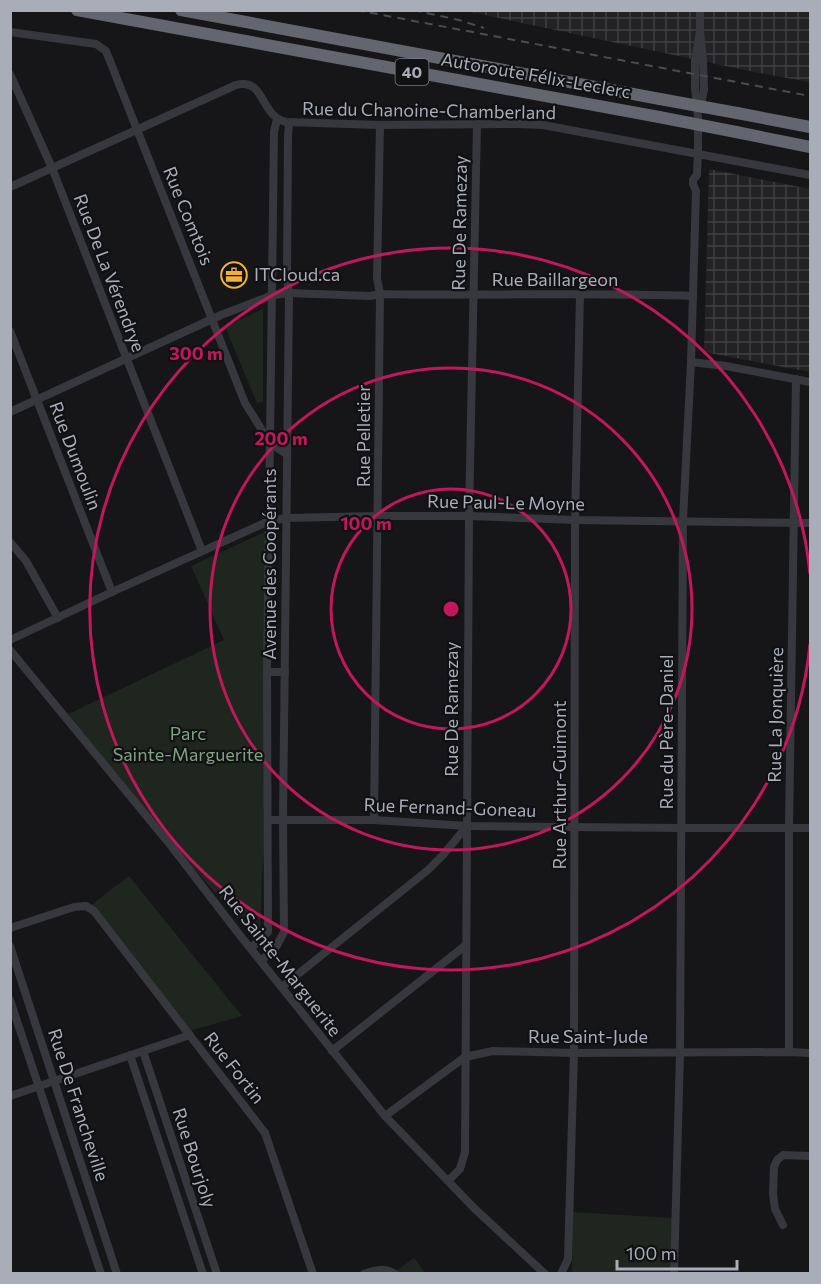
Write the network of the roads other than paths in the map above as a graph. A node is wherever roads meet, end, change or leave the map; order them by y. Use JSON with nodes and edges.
{"nodes":[{"id":1,"x":77,"y":10,"type":"edge"},
{"id":2,"x":182,"y":10,"type":"edge"},
{"id":3,"x":700,"y":10,"type":"edge"},
{"id":4,"x":10,"y":33,"type":"edge"},
{"id":5,"x":10,"y":74,"type":"edge"},
{"id":6,"x":277,"y":119,"type":"junction"},
{"id":7,"x":289,"y":123,"type":"junction"},
{"id":8,"x":477,"y":124,"type":"junction"},
{"id":9,"x":380,"y":125,"type":"junction"},
{"id":10,"x":810,"y":127,"type":"edge"},
{"id":11,"x":138,"y":131,"type":"junction"},
{"id":12,"x":810,"y":147,"type":"edge"},
{"id":13,"x":698,"y":155,"type":"junction"},
{"id":14,"x":52,"y":168,"type":"junction"},
{"id":15,"x":810,"y":176,"type":"edge"},
{"id":16,"x":10,"y":187,"type":"edge"},
{"id":17,"x":289,"y":293,"type":"junction"},
{"id":18,"x":380,"y":294,"type":"junction"},
{"id":19,"x":273,"y":295,"type":"junction"},
{"id":20,"x":580,"y":295,"type":"junction"},
{"id":21,"x":474,"y":296,"type":"junction"},
{"id":22,"x":693,"y":296,"type":"junction"},
{"id":23,"x":212,"y":319,"type":"junction"},
{"id":24,"x":10,"y":331,"type":"edge"},
{"id":25,"x":126,"y":358,"type":"junction"},
{"id":26,"x":691,"y":362,"type":"junction"},
{"id":27,"x":796,"y":379,"type":"junction"},
{"id":28,"x":810,"y":382,"type":"edge"},
{"id":29,"x":38,"y":399,"type":"junction"},
{"id":30,"x":10,"y":412,"type":"edge"},
{"id":31,"x":270,"y":442,"type":"junction"},
{"id":32,"x":286,"y":454,"type":"junction"},
{"id":33,"x":378,"y":516,"type":"junction"},
{"id":34,"x":469,"y":516,"type":"junction"},
{"id":35,"x":286,"y":518,"type":"junction"},
{"id":36,"x":575,"y":520,"type":"junction"},
{"id":37,"x":683,"y":520,"type":"junction"},
{"id":38,"x":269,"y":521,"type":"junction"},
{"id":39,"x":794,"y":522,"type":"junction"},
{"id":40,"x":810,"y":523,"type":"edge"},
{"id":41,"x":10,"y":542,"type":"edge"},
{"id":42,"x":202,"y":551,"type":"junction"},
{"id":43,"x":111,"y":592,"type":"junction"},
{"id":44,"x":58,"y":618,"type":"junction"},
{"id":45,"x":10,"y":640,"type":"edge"},
{"id":46,"x":10,"y":650,"type":"edge"},
{"id":47,"x":267,"y":672,"type":"junction"},
{"id":48,"x":285,"y":672,"type":"junction"},
{"id":49,"x":268,"y":820,"type":"junction"},
{"id":50,"x":283,"y":820,"type":"junction"},
{"id":51,"x":374,"y":820,"type":"junction"},
{"id":52,"x":467,"y":826,"type":"junction"},
{"id":53,"x":575,"y":826,"type":"junction"},
{"id":54,"x":789,"y":827,"type":"junction"},
{"id":55,"x":681,"y":828,"type":"junction"},
{"id":56,"x":810,"y":828,"type":"edge"},
{"id":57,"x":10,"y":928,"type":"edge"},
{"id":58,"x":466,"y":945,"type":"junction"},
{"id":59,"x":10,"y":946,"type":"edge"},
{"id":60,"x":250,"y":948,"type":"junction"},
{"id":61,"x":261,"y":961,"type":"junction"},
{"id":62,"x":282,"y":987,"type":"junction"},
{"id":63,"x":10,"y":1000,"type":"edge"},
{"id":64,"x":190,"y":1035,"type":"junction"},
{"id":65,"x":143,"y":1051,"type":"junction"},
{"id":66,"x":332,"y":1051,"type":"junction"},
{"id":67,"x":789,"y":1052,"type":"junction"},
{"id":68,"x":574,"y":1053,"type":"junction"},
{"id":69,"x":680,"y":1053,"type":"junction"},
{"id":70,"x":810,"y":1053,"type":"edge"},
{"id":71,"x":130,"y":1055,"type":"junction"},
{"id":72,"x":465,"y":1057,"type":"junction"},
{"id":73,"x":54,"y":1081,"type":"junction"},
{"id":74,"x":39,"y":1086,"type":"junction"},
{"id":75,"x":10,"y":1096,"type":"edge"},
{"id":76,"x":385,"y":1116,"type":"junction"},
{"id":77,"x":810,"y":1156,"type":"edge"},
{"id":78,"x":448,"y":1181,"type":"junction"},
{"id":79,"x":783,"y":1225,"type":"dead end"},
{"id":80,"x":392,"y":1272,"type":"edge"},
{"id":81,"x":101,"y":1274,"type":"edge"},
{"id":82,"x":117,"y":1274,"type":"edge"},
{"id":83,"x":203,"y":1274,"type":"edge"},
{"id":84,"x":217,"y":1274,"type":"edge"},
{"id":85,"x":313,"y":1274,"type":"edge"},
{"id":86,"x":364,"y":1274,"type":"edge"},
{"id":87,"x":545,"y":1274,"type":"edge"},
{"id":88,"x":561,"y":1274,"type":"edge"},
{"id":89,"x":674,"y":1274,"type":"edge"}],
"edges":[{"from":1,"to":12,"type":"highway","name":"Autoroute Félix-Leclerc","number":"40","bridge":true},
{"from":2,"to":10,"type":"highway","name":"Autoroute Félix-Leclerc","number":"40","bridge":true},
{"from":3,"to":13,"type":"street","name":"Rue du Père-Daniel"},
{"from":4,"to":11,"type":"street","name":"Rue Comtois"},
{"from":5,"to":14,"type":"street","name":"Rue De La Vérendrye"},
{"from":6,"to":7,"type":"street","name":"Rue du Chanoine-Chamberland"},
{"from":6,"to":11,"type":"street","name":"Rue du Chanoine-Chamberland"},
{"from":6,"to":19,"type":"street","name":"Avenue des Coopérants"},
{"from":7,"to":9,"type":"street","name":"Rue du Chanoine-Chamberland"},
{"from":7,"to":17,"type":"street","name":"Avenue des Coopérants"},
{"from":8,"to":9,"type":"street","name":"Rue du Chanoine-Chamberland"},
{"from":8,"to":13,"type":"street","name":"Rue du Chanoine-Chamberland"},
{"from":8,"to":21,"type":"street","name":"Rue De Ramezay"},
{"from":9,"to":18,"type":"street","name":"Rue Pelletier"},
{"from":11,"to":14,"type":"street","name":"Rue du Chanoine-Chamberland"},
{"from":11,"to":23,"type":"street","name":"Rue Comtois"},
{"from":13,"to":15,"type":"street","name":"Rue du Chanoine-Chamberland"},
{"from":13,"to":22,"type":"street","name":"Rue du Père-Daniel"},
{"from":14,"to":16,"type":"street","name":"Rue du Chanoine-Chamberland"},
{"from":14,"to":25,"type":"street","name":"Rue De La Vérendrye"},
{"from":17,"to":18,"type":"street","name":"Rue Baillargeon"},
{"from":17,"to":19,"type":"street","name":"Rue Baillargeon"},
{"from":17,"to":32,"type":"street","name":"Avenue des Coopérants"},
{"from":18,"to":21,"type":"street","name":"Rue Baillargeon"},
{"from":18,"to":33,"type":"street","name":"Rue Pelletier"},
{"from":19,"to":23,"type":"street","name":"Rue Baillargeon"},
{"from":19,"to":31,"type":"street","name":"Avenue des Coopérants"},
{"from":20,"to":21,"type":"street","name":"Rue Baillargeon"},
{"from":20,"to":22,"type":"street","name":"Rue Baillargeon"},
{"from":20,"to":36,"type":"street","name":"Rue Arthur-Guimont"},
{"from":21,"to":34,"type":"street","name":"Rue De Ramezay"},
{"from":22,"to":26,"type":"street","name":"Rue du Père-Daniel"},
{"from":23,"to":25,"type":"street","name":"Rue Baillargeon"},
{"from":23,"to":31,"type":"street","name":"Rue Comtois"},
{"from":24,"to":29,"type":"street","name":"Rue Dumoulin"},
{"from":25,"to":29,"type":"street","name":"Rue Baillargeon"},
{"from":25,"to":42,"type":"street","name":"Rue De La Vérendrye"},
{"from":26,"to":27,"type":"street"},
{"from":26,"to":37,"type":"street","name":"Rue du Père-Daniel"},
{"from":27,"to":28,"type":"street"},
{"from":27,"to":39,"type":"street","name":"Rue La Jonquière"},
{"from":29,"to":30,"type":"street","name":"Rue Baillargeon"},
{"from":29,"to":43,"type":"street","name":"Rue Dumoulin"},
{"from":31,"to":32,"type":"street","name":"Rue Comtois"},
{"from":31,"to":38,"type":"street","name":"Avenue des Coopérants"},
{"from":32,"to":35,"type":"street","name":"Avenue des Coopérants"},
{"from":33,"to":34,"type":"street","name":"Rue Paul-Le Moyne"},
{"from":33,"to":35,"type":"street","name":"Rue Paul-Le Moyne"},
{"from":33,"to":51,"type":"street","name":"Rue Pelletier"},
{"from":34,"to":36,"type":"street","name":"Rue Paul-Le Moyne"},
{"from":34,"to":52,"type":"street","name":"Rue De Ramezay"},
{"from":35,"to":38,"type":"street","name":"Rue Paul-Le Moyne"},
{"from":35,"to":48,"type":"street","name":"Avenue des Coopérants"},
{"from":36,"to":37,"type":"street","name":"Rue Paul-Le Moyne"},
{"from":36,"to":53,"type":"street","name":"Rue Arthur-Guimont"},
{"from":37,"to":39,"type":"street","name":"Rue Paul-Le Moyne"},
{"from":37,"to":55,"type":"street","name":"Rue du Père-Daniel"},
{"from":38,"to":42,"type":"street","name":"Rue Paul-Le Moyne"},
{"from":38,"to":47,"type":"street","name":"Avenue des Coopérants"},
{"from":39,"to":40,"type":"street","name":"Rue Paul-Le Moyne"},
{"from":39,"to":54,"type":"street","name":"Rue La Jonquière"},
{"from":41,"to":44,"type":"street"},
{"from":42,"to":43,"type":"street","name":"Rue Paul-Le Moyne"},
{"from":43,"to":44,"type":"street","name":"Rue Paul-Le Moyne"},
{"from":44,"to":45,"type":"street","name":"Rue Paul-Le Moyne"},
{"from":46,"to":60,"type":"street","name":"Rue Sainte-Marguerite"},
{"from":47,"to":48,"type":"street"},
{"from":47,"to":49,"type":"street","name":"Avenue des Coopérants"},
{"from":48,"to":50,"type":"street","name":"Avenue des Coopérants"},
{"from":49,"to":50,"type":"street","name":"Rue Fernand-Goneau"},
{"from":49,"to":60,"type":"street","name":"Avenue des Coopérants"},
{"from":50,"to":51,"type":"street","name":"Rue Fernand-Goneau"},
{"from":50,"to":61,"type":"street","name":"Avenue des Coopérants"},
{"from":51,"to":52,"type":"street","name":"Rue Fernand-Goneau"},
{"from":52,"to":53,"type":"street","name":"Rue Fernand-Goneau"},
{"from":52,"to":58,"type":"street","name":"Rue De Ramezay"},
{"from":52,"to":62,"type":"street"},
{"from":53,"to":55,"type":"street","name":"Rue Fernand-Goneau"},
{"from":53,"to":68,"type":"street","name":"Rue Arthur-Guimont"},
{"from":54,"to":55,"type":"street","name":"Rue Fernand-Goneau"},
{"from":54,"to":56,"type":"street","name":"Rue Fernand-Goneau"},
{"from":54,"to":67,"type":"street","name":"Rue La Jonquière"},
{"from":55,"to":69,"type":"street","name":"Rue du Père-Daniel"},
{"from":57,"to":64,"type":"street","name":"Rue Fortin"},
{"from":58,"to":66,"type":"street"},
{"from":58,"to":72,"type":"street","name":"Rue De Ramezay"},
{"from":59,"to":73,"type":"street","name":"Rue De Francheville"},
{"from":60,"to":61,"type":"street","name":"Rue Sainte-Marguerite"},
{"from":61,"to":62,"type":"street","name":"Rue Sainte-Marguerite"},
{"from":62,"to":66,"type":"street","name":"Rue Sainte-Marguerite"},
{"from":63,"to":74,"type":"street","name":"Rue De Francheville"},
{"from":64,"to":65,"type":"street"},
{"from":64,"to":85,"type":"street","name":"Rue Fortin"},
{"from":65,"to":71,"type":"street"},
{"from":65,"to":84,"type":"street","name":"Rue Bourjoly"},
{"from":66,"to":76,"type":"street","name":"Rue Sainte-Marguerite"},
{"from":67,"to":69,"type":"street","name":"Rue Saint-Jude"},
{"from":67,"to":70,"type":"street","name":"Rue Saint-Jude"},
{"from":68,"to":69,"type":"street","name":"Rue Saint-Jude"},
{"from":68,"to":72,"type":"street","name":"Rue Saint-Jude"},
{"from":68,"to":88,"type":"street","name":"Rue Arthur-Guimont"},
{"from":69,"to":89,"type":"street","name":"Rue du Père-Daniel"},
{"from":71,"to":73,"type":"street"},
{"from":71,"to":83,"type":"street","name":"Rue Bourjoly"},
{"from":72,"to":76,"type":"street","name":"Rue Saint-Jude"},
{"from":72,"to":78,"type":"street","name":"Rue De Ramezay"},
{"from":73,"to":74,"type":"street"},
{"from":73,"to":82,"type":"street","name":"Rue De Francheville"},
{"from":74,"to":75,"type":"street"},
{"from":74,"to":81,"type":"street","name":"Rue De Francheville"},
{"from":76,"to":78,"type":"street","name":"Rue Sainte-Marguerite"},
{"from":77,"to":79,"type":"street"},
{"from":78,"to":87,"type":"street","name":"Rue Sainte-Marguerite"},
{"from":80,"to":86,"type":"street"}]}
